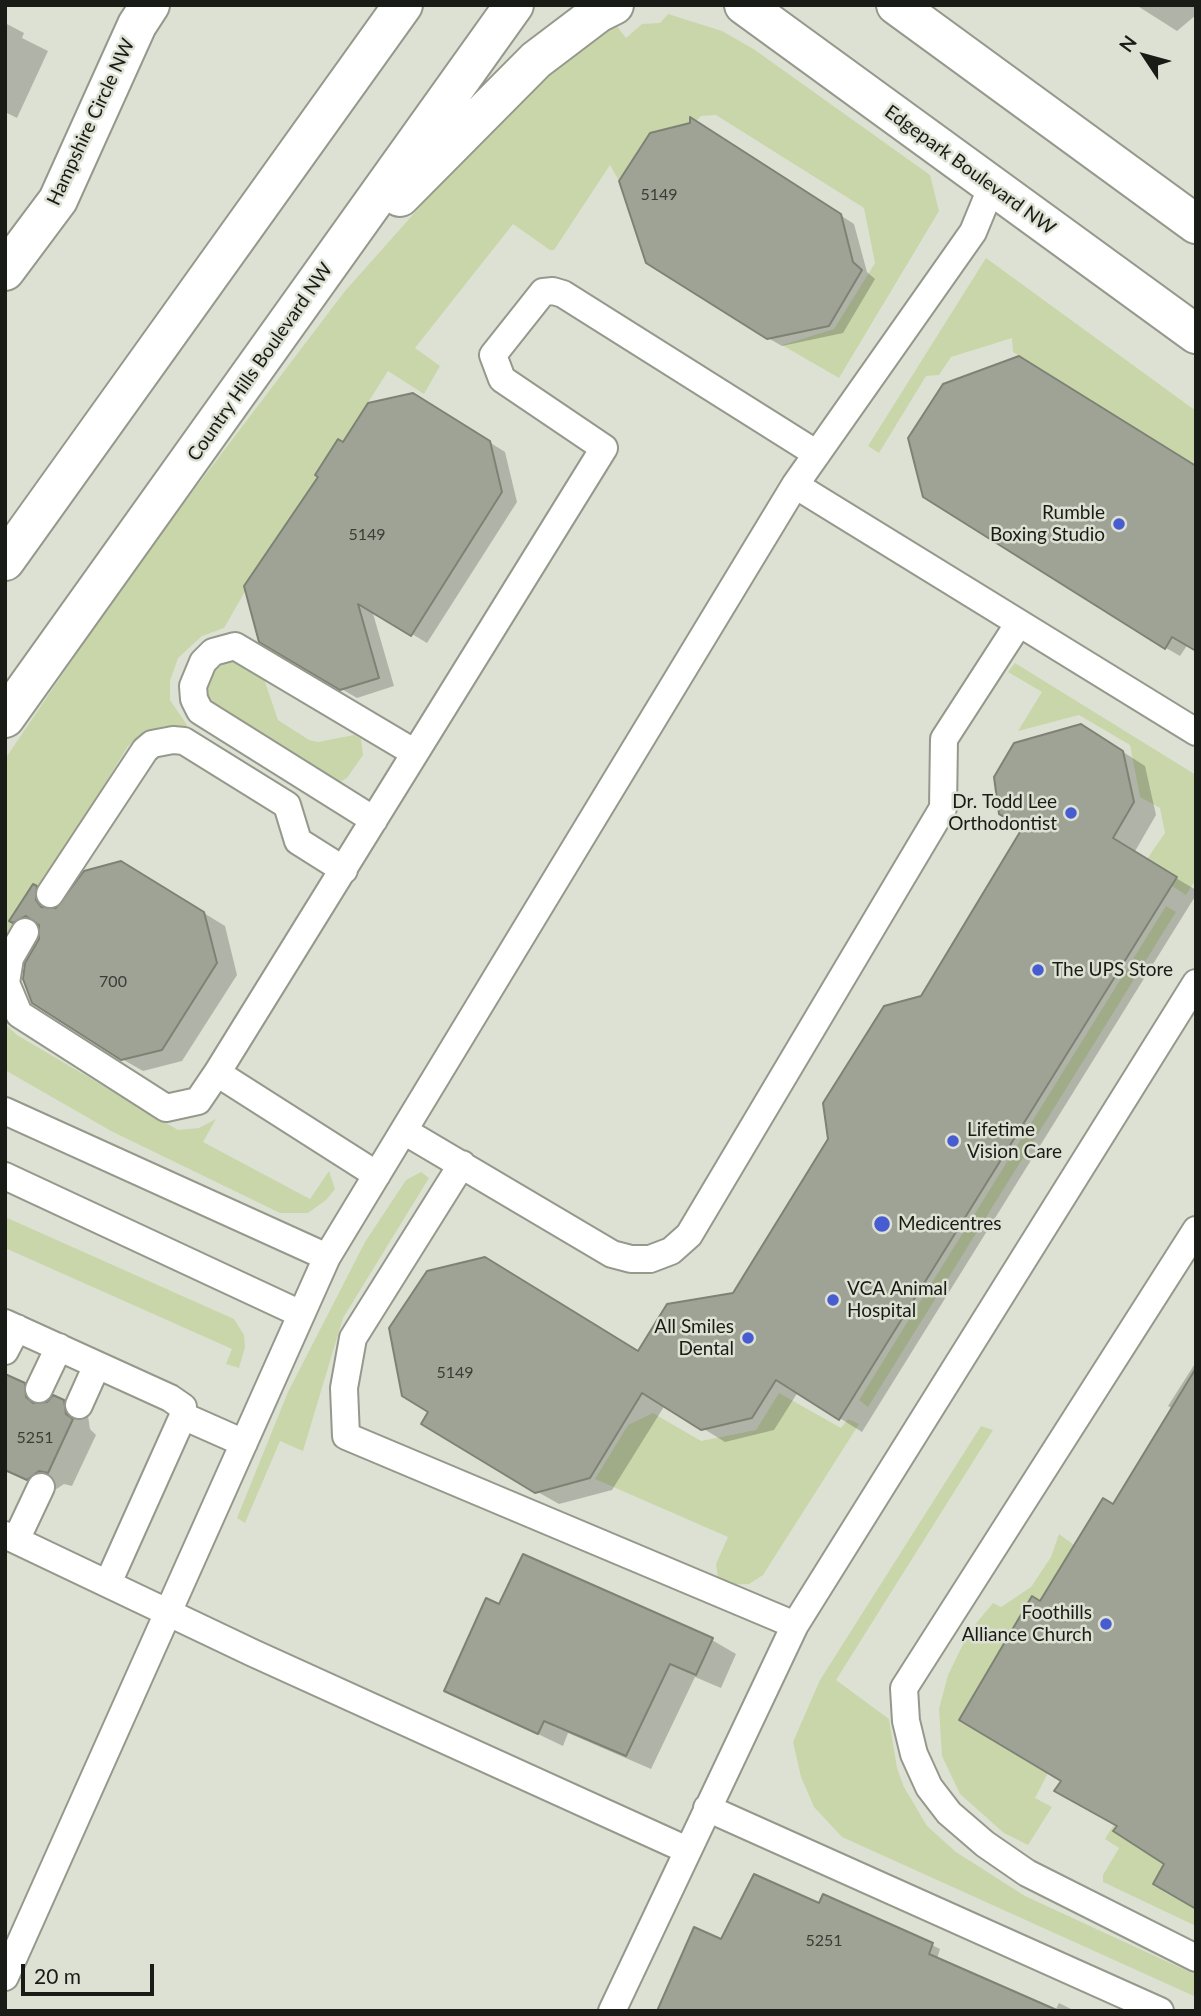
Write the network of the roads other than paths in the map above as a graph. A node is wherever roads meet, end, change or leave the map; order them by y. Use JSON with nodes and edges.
{"nodes":[{"id":1,"x":150,"y":5,"type":"edge"},
{"id":2,"x":403,"y":5,"type":"edge"},
{"id":3,"x":514,"y":5,"type":"edge"},
{"id":4,"x":614,"y":5,"type":"edge"},
{"id":5,"x":744,"y":5,"type":"edge"},
{"id":6,"x":896,"y":5,"type":"edge"},
{"id":7,"x":992,"y":186,"type":"junction"},
{"id":8,"x":1196,"y":224,"type":"edge"},
{"id":9,"x":5,"y":271,"type":"edge"},
{"id":10,"x":315,"y":284,"type":"junction"},
{"id":11,"x":1196,"y":334,"type":"edge"},
{"id":12,"x":817,"y":454,"type":"junction"},
{"id":13,"x":795,"y":485,"type":"junction"},
{"id":14,"x":5,"y":561,"type":"edge"},
{"id":15,"x":1019,"y":624,"type":"junction"},
{"id":16,"x":5,"y":718,"type":"edge"},
{"id":17,"x":1196,"y":732,"type":"edge"},
{"id":18,"x":415,"y":753,"type":"junction"},
{"id":19,"x":374,"y":820,"type":"junction"},
{"id":20,"x":344,"y":870,"type":"junction"},
{"id":21,"x":50,"y":894,"type":"dead end"},
{"id":22,"x":25,"y":932,"type":"dead end"},
{"id":23,"x":1196,"y":982,"type":"edge"},
{"id":24,"x":217,"y":1073,"type":"junction"},
{"id":25,"x":5,"y":1111,"type":"edge"},
{"id":26,"x":404,"y":1131,"type":"junction"},
{"id":27,"x":461,"y":1164,"type":"junction"},
{"id":28,"x":377,"y":1175,"type":"junction"},
{"id":29,"x":5,"y":1176,"type":"edge"},
{"id":30,"x":1196,"y":1230,"type":"edge"},
{"id":31,"x":327,"y":1257,"type":"junction"},
{"id":32,"x":301,"y":1314,"type":"junction"},
{"id":33,"x":9,"y":1334,"type":"edge"},
{"id":34,"x":59,"y":1347,"type":"junction"},
{"id":35,"x":97,"y":1365,"type":"junction"},
{"id":36,"x":39,"y":1389,"type":"dead end"},
{"id":37,"x":79,"y":1405,"type":"dead end"},
{"id":38,"x":183,"y":1416,"type":"junction"},
{"id":39,"x":244,"y":1443,"type":"junction"},
{"id":40,"x":41,"y":1487,"type":"dead end"},
{"id":41,"x":11,"y":1537,"type":"edge"},
{"id":42,"x":108,"y":1583,"type":"junction"},
{"id":43,"x":168,"y":1611,"type":"junction"},
{"id":44,"x":795,"y":1625,"type":"junction"},
{"id":45,"x":707,"y":1808,"type":"junction"},
{"id":46,"x":687,"y":1850,"type":"junction"},
{"id":47,"x":1196,"y":1958,"type":"edge"},
{"id":48,"x":5,"y":1977,"type":"edge"},
{"id":49,"x":612,"y":2011,"type":"edge"},
{"id":50,"x":1160,"y":2011,"type":"edge"}],
"edges":[{"from":1,"to":9,"type":"main road","name":"Hampshire Circle NW"},
{"from":2,"to":14,"type":"main road"},
{"from":3,"to":10,"type":"main road","name":"Country Hills Boulevard NW"},
{"from":4,"to":10,"type":"main road"},
{"from":5,"to":7,"type":"main road","name":"Edgepark Boulevard NW"},
{"from":6,"to":8,"type":"main road"},
{"from":7,"to":11,"type":"main road","name":"Edgepark Boulevard NW"},
{"from":7,"to":12,"type":"lane"},
{"from":10,"to":16,"type":"main road","name":"Country Hills Boulevard NW"},
{"from":12,"to":13,"type":"lane"},
{"from":12,"to":18,"type":"lane"},
{"from":13,"to":15,"type":"lane"},
{"from":13,"to":26,"type":"lane"},
{"from":15,"to":17,"type":"lane"},
{"from":15,"to":27,"type":"lane"},
{"from":18,"to":19,"type":"lane"},
{"from":18,"to":19,"type":"lane"},
{"from":19,"to":20,"type":"lane"},
{"from":20,"to":21,"type":"lane"},
{"from":20,"to":24,"type":"lane"},
{"from":22,"to":24,"type":"lane"},
{"from":23,"to":44,"type":"lane"},
{"from":24,"to":28,"type":"lane"},
{"from":25,"to":31,"type":"lane"},
{"from":26,"to":27,"type":"lane"},
{"from":26,"to":28,"type":"lane"},
{"from":27,"to":44,"type":"lane"},
{"from":28,"to":31,"type":"lane"},
{"from":29,"to":32,"type":"lane"},
{"from":30,"to":47,"type":"lane"},
{"from":31,"to":32,"type":"lane"},
{"from":32,"to":39,"type":"lane"},
{"from":33,"to":34,"type":"lane"},
{"from":34,"to":35,"type":"lane"},
{"from":34,"to":36,"type":"lane"},
{"from":35,"to":37,"type":"lane"},
{"from":35,"to":38,"type":"lane"},
{"from":38,"to":39,"type":"lane"},
{"from":38,"to":42,"type":"lane"},
{"from":39,"to":43,"type":"lane"},
{"from":40,"to":41,"type":"lane"},
{"from":41,"to":42,"type":"lane"},
{"from":42,"to":43,"type":"lane"},
{"from":43,"to":46,"type":"lane"},
{"from":43,"to":48,"type":"lane"},
{"from":44,"to":45,"type":"lane"},
{"from":45,"to":46,"type":"lane"},
{"from":45,"to":50,"type":"lane"},
{"from":46,"to":49,"type":"lane"}]}
